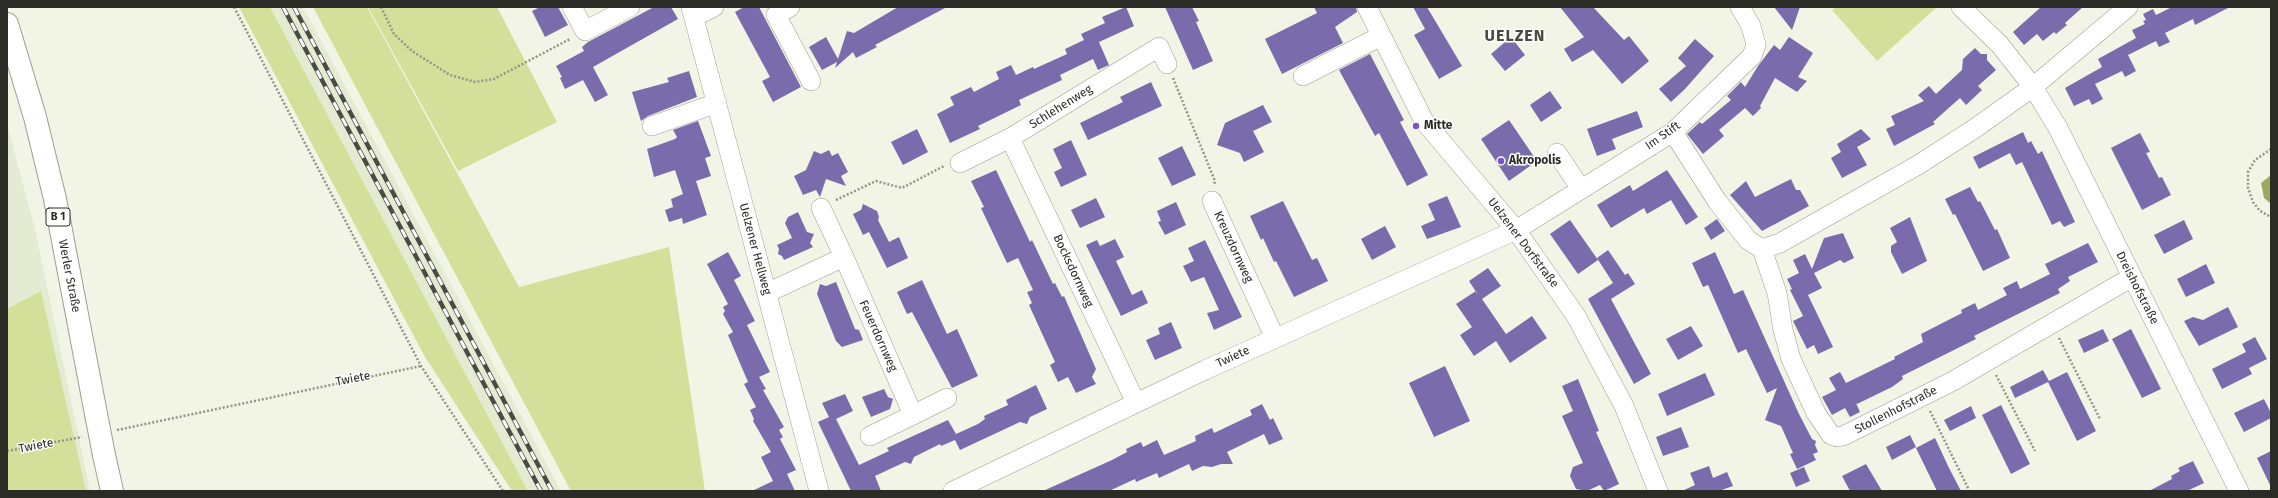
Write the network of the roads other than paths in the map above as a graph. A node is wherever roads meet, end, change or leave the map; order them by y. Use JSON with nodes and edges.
{"nodes":[{"id":1,"x":572,"y":7,"type":"edge"},
{"id":2,"x":714,"y":7,"type":"edge"},
{"id":3,"x":1367,"y":7,"type":"edge"},
{"id":4,"x":1740,"y":7,"type":"edge"},
{"id":5,"x":1961,"y":7,"type":"edge"},
{"id":6,"x":2128,"y":7,"type":"edge"},
{"id":7,"x":620,"y":9,"type":"edge"},
{"id":8,"x":780,"y":10,"type":"edge"},
{"id":9,"x":693,"y":12,"type":"edge"},
{"id":10,"x":7,"y":24,"type":"edge"},
{"id":11,"x":1381,"y":36,"type":"junction"},
{"id":12,"x":1168,"y":64,"type":"road end"},
{"id":13,"x":1303,"y":76,"type":"dead end"},
{"id":14,"x":811,"y":81,"type":"dead end"},
{"id":15,"x":2032,"y":87,"type":"junction"},
{"id":16,"x":717,"y":103,"type":"junction"},
{"id":17,"x":652,"y":126,"type":"dead end"},
{"id":18,"x":1673,"y":132,"type":"junction"},
{"id":19,"x":1010,"y":138,"type":"junction"},
{"id":20,"x":1557,"y":153,"type":"dead end"},
{"id":21,"x":960,"y":163,"type":"road end"},
{"id":22,"x":1582,"y":189,"type":"junction"},
{"id":23,"x":1212,"y":201,"type":"road end"},
{"id":24,"x":821,"y":208,"type":"road end"},
{"id":25,"x":1516,"y":230,"type":"junction"},
{"id":26,"x":1762,"y":249,"type":"junction"},
{"id":27,"x":844,"y":257,"type":"junction"},
{"id":28,"x":2132,"y":277,"type":"junction"},
{"id":29,"x":767,"y":293,"type":"junction"},
{"id":30,"x":1275,"y":338,"type":"junction"},
{"id":31,"x":947,"y":398,"type":"dead end"},
{"id":32,"x":1136,"y":403,"type":"junction"},
{"id":33,"x":913,"y":415,"type":"junction"},
{"id":34,"x":870,"y":436,"type":"dead end"},
{"id":35,"x":112,"y":491,"type":"edge"},
{"id":36,"x":819,"y":491,"type":"edge"},
{"id":37,"x":953,"y":491,"type":"edge"},
{"id":38,"x":1658,"y":491,"type":"edge"},
{"id":39,"x":2239,"y":491,"type":"edge"}],
"edges":[{"from":1,"to":7,"type":"street"},
{"from":2,"to":9,"type":"street"},
{"from":3,"to":11,"type":"street","name":"Uelzener Dorfstraße"},
{"from":4,"to":18,"type":"street","name":"Im Stift"},
{"from":5,"to":15,"type":"street","name":"Dreishofstraße"},
{"from":6,"to":15,"type":"street"},
{"from":8,"to":14,"type":"street"},
{"from":9,"to":16,"type":"street","name":"Uelzener Hellweg"},
{"from":10,"to":35,"type":"main road","name":"Werler Straße","number":"B 1","bridge":true},
{"from":11,"to":13,"type":"street"},
{"from":11,"to":25,"type":"street","name":"Uelzener Dorfstraße"},
{"from":12,"to":19,"type":"street","name":"Schlehenweg"},
{"from":15,"to":26,"type":"street"},
{"from":15,"to":28,"type":"street","name":"Dreishofstraße"},
{"from":16,"to":17,"type":"street"},
{"from":16,"to":29,"type":"street","name":"Uelzener Hellweg"},
{"from":18,"to":22,"type":"street","name":"Im Stift"},
{"from":18,"to":26,"type":"street"},
{"from":19,"to":21,"type":"street","name":"Schlehenweg"},
{"from":19,"to":32,"type":"street","name":"Bocksdornweg"},
{"from":20,"to":22,"type":"street"},
{"from":22,"to":25,"type":"street","name":"Im Stift"},
{"from":23,"to":30,"type":"street","name":"Kreuzdornweg"},
{"from":24,"to":27,"type":"street","name":"Feuerdornweg"},
{"from":25,"to":30,"type":"street","name":"Twiete"},
{"from":25,"to":38,"type":"street","name":"Uelzener Dorfstraße"},
{"from":26,"to":28,"type":"street","name":"Stollenhofstraße"},
{"from":27,"to":29,"type":"street"},
{"from":27,"to":33,"type":"street","name":"Feuerdornweg"},
{"from":28,"to":39,"type":"street","name":"Dreishofstraße"},
{"from":29,"to":36,"type":"street","name":"Uelzener Hellweg"},
{"from":30,"to":32,"type":"street","name":"Twiete"},
{"from":31,"to":33,"type":"street"},
{"from":32,"to":37,"type":"street","name":"Twiete"},
{"from":33,"to":34,"type":"street"}]}
